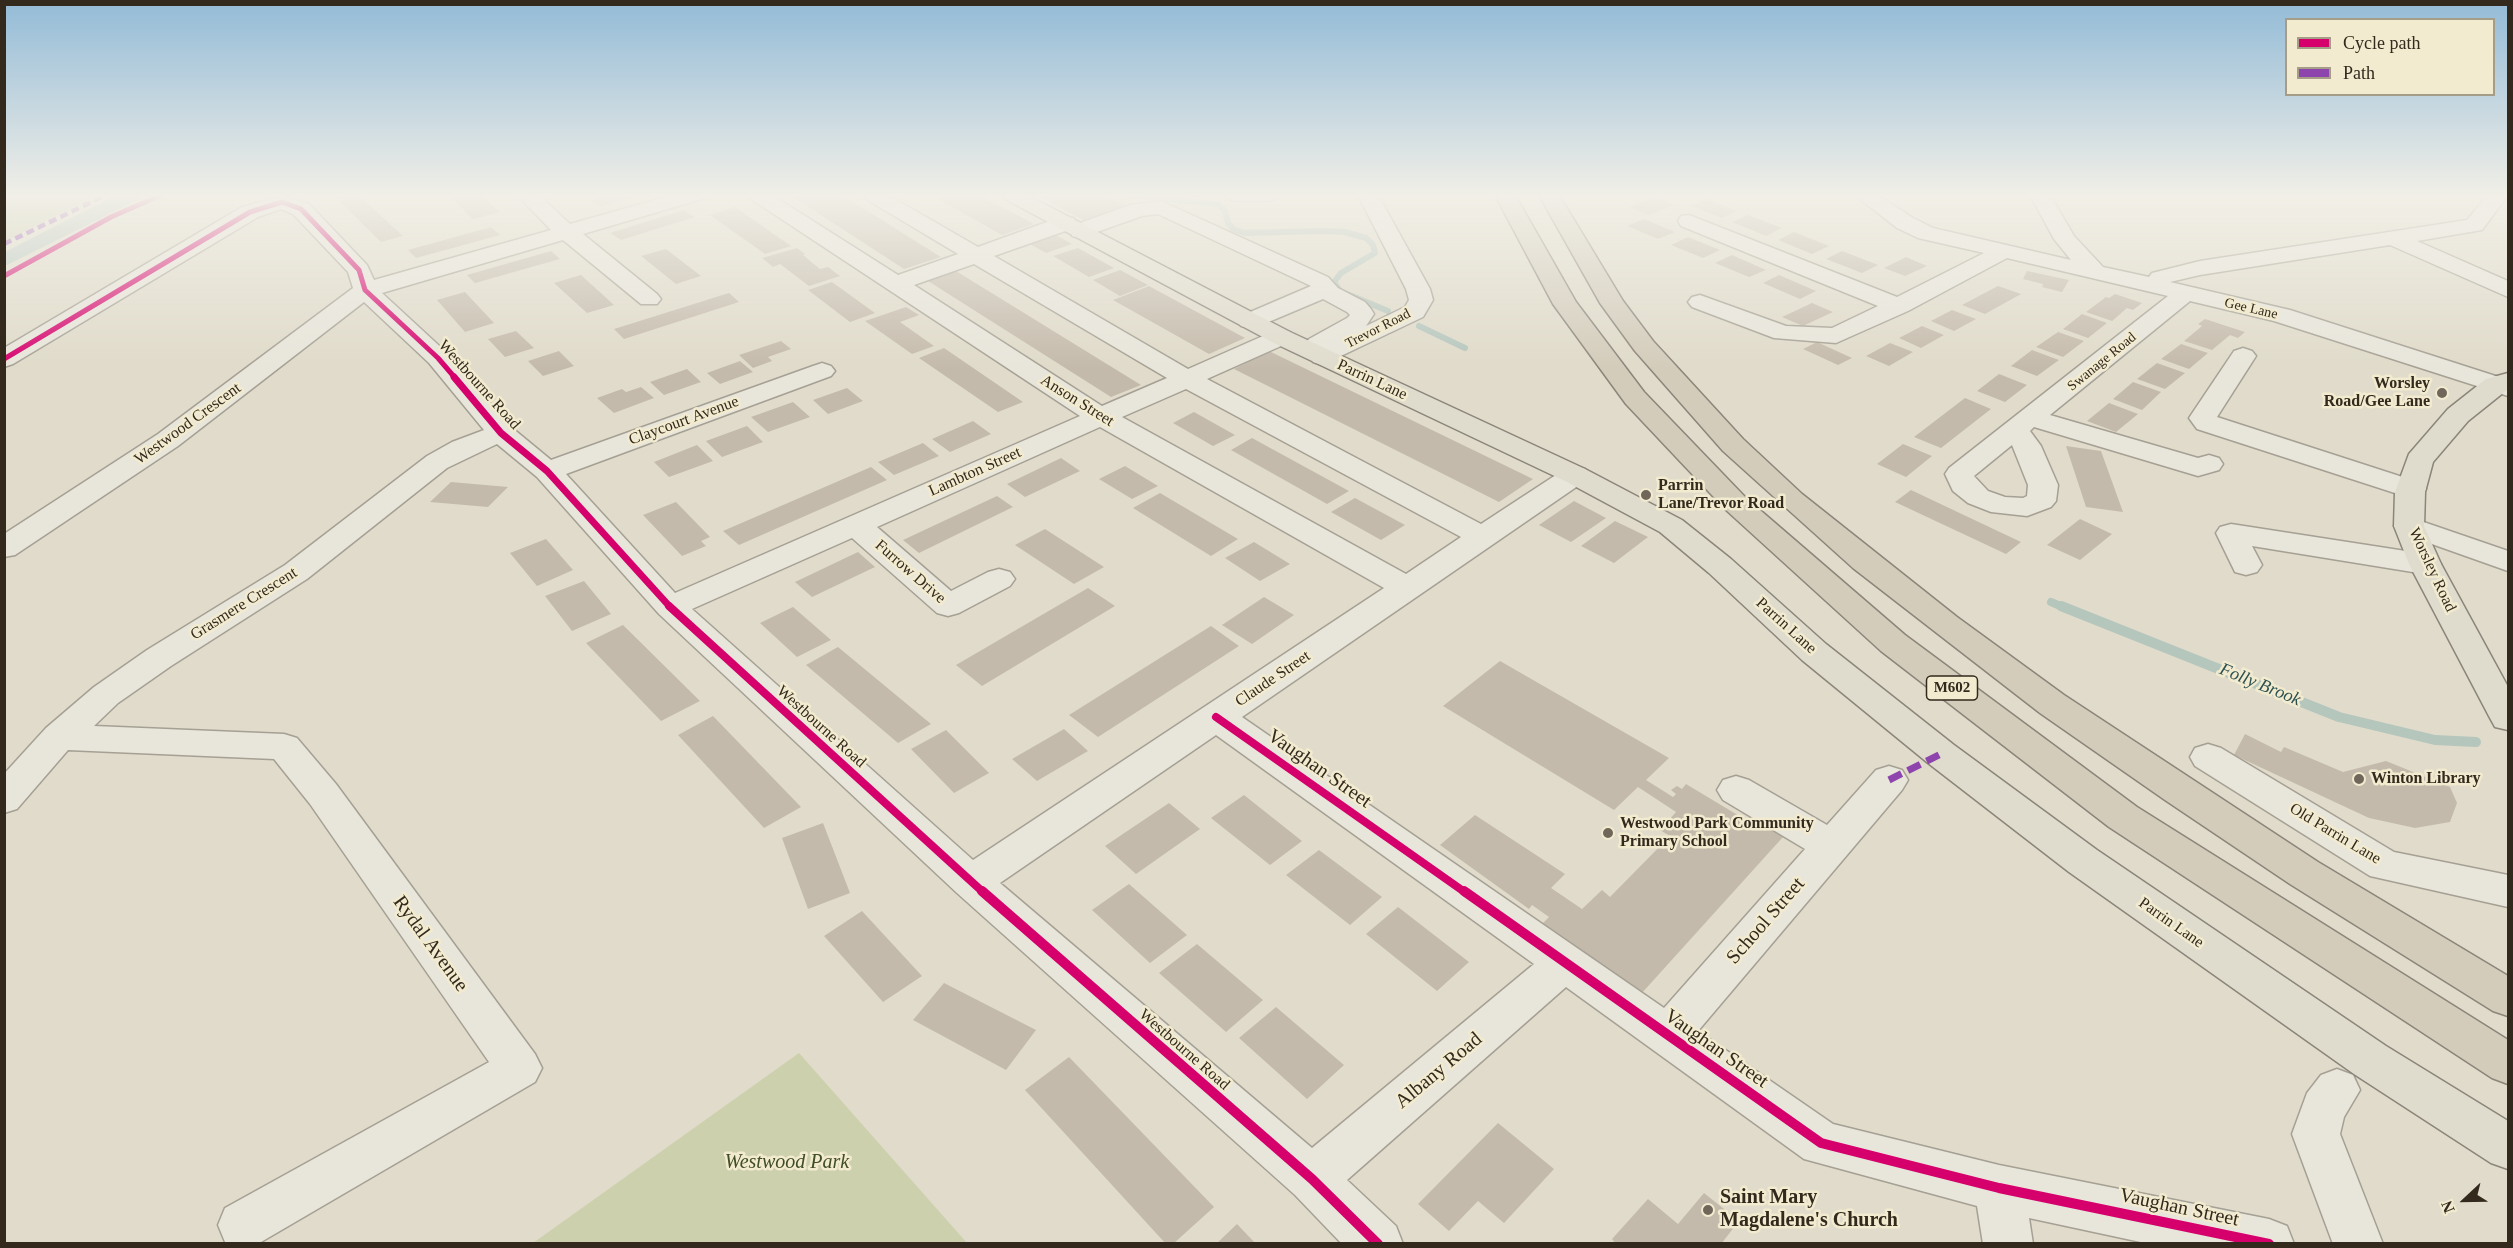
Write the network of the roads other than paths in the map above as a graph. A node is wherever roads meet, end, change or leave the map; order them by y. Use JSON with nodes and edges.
{"nodes":[{"id":1,"x":181,"y":253,"type":"edge"},
{"id":2,"x":346,"y":253,"type":"edge"},
{"id":3,"x":490,"y":253,"type":"edge"},
{"id":4,"x":593,"y":253,"type":"edge"},
{"id":5,"x":848,"y":253,"type":"edge"},
{"id":6,"x":972,"y":253,"type":"edge"},
{"id":7,"x":981,"y":253,"type":"edge"},
{"id":8,"x":1122,"y":253,"type":"edge"},
{"id":9,"x":1259,"y":253,"type":"edge"},
{"id":10,"x":1399,"y":253,"type":"edge"},
{"id":11,"x":1537,"y":253,"type":"edge"},
{"id":12,"x":1583,"y":253,"type":"edge"},
{"id":13,"x":1769,"y":253,"type":"edge"},
{"id":14,"x":1999,"y":253,"type":"edge"},
{"id":15,"x":2013,"y":253,"type":"edge"},
{"id":16,"x":2078,"y":253,"type":"edge"},
{"id":17,"x":2291,"y":253,"type":"edge"},
{"id":18,"x":2427,"y":253,"type":"edge"},
{"id":19,"x":975,"y":255,"type":"junction"},
{"id":20,"x":2095,"y":272,"type":"junction"},
{"id":21,"x":896,"y":284,"type":"junction"},
{"id":22,"x":2154,"y":286,"type":"junction"},
{"id":23,"x":1325,"y":289,"type":"junction"},
{"id":24,"x":365,"y":290,"type":"junction"},
{"id":25,"x":2508,"y":290,"type":"edge"},
{"id":26,"x":2186,"y":293,"type":"junction"},
{"id":27,"x":649,"y":298,"type":"dead end"},
{"id":28,"x":1701,"y":302,"type":"dead end"},
{"id":29,"x":1899,"y":306,"type":"junction"},
{"id":30,"x":1250,"y":321,"type":"junction"},
{"id":31,"x":1281,"y":337,"type":"junction"},
{"id":32,"x":2243,"y":356,"type":"dead end"},
{"id":33,"x":1322,"y":357,"type":"junction"},
{"id":34,"x":4,"y":359,"type":"edge"},
{"id":35,"x":822,"y":371,"type":"dead end"},
{"id":36,"x":1187,"y":379,"type":"junction"},
{"id":37,"x":2504,"y":385,"type":"edge"},
{"id":38,"x":1101,"y":417,"type":"junction"},
{"id":39,"x":501,"y":434,"type":"junction"},
{"id":40,"x":2209,"y":464,"type":"dead end"},
{"id":41,"x":546,"y":471,"type":"junction"},
{"id":42,"x":1575,"y":475,"type":"junction"},
{"id":43,"x":2411,"y":489,"type":"junction"},
{"id":44,"x":856,"y":525,"type":"junction"},
{"id":45,"x":2409,"y":526,"type":"junction"},
{"id":46,"x":1483,"y":537,"type":"junction"},
{"id":47,"x":4,"y":548,"type":"edge"},
{"id":48,"x":2508,"y":562,"type":"edge"},
{"id":49,"x":2425,"y":564,"type":"junction"},
{"id":50,"x":2246,"y":565,"type":"dead end"},
{"id":51,"x":999,"y":579,"type":"dead end"},
{"id":52,"x":1408,"y":588,"type":"junction"},
{"id":53,"x":670,"y":607,"type":"junction"},
{"id":54,"x":1216,"y":717,"type":"junction"},
{"id":55,"x":2508,"y":718,"type":"edge"},
{"id":56,"x":59,"y":737,"type":"junction"},
{"id":57,"x":2208,"y":757,"type":"dead end"},
{"id":58,"x":1889,"y":780,"type":"dead end"},
{"id":59,"x":1736,"y":790,"type":"dead end"},
{"id":60,"x":4,"y":799,"type":"edge"},
{"id":61,"x":1832,"y":846,"type":"junction"},
{"id":62,"x":971,"y":882,"type":"junction"},
{"id":63,"x":2508,"y":891,"type":"edge"},
{"id":64,"x":1565,"y":963,"type":"junction"},
{"id":65,"x":2508,"y":998,"type":"edge"},
{"id":66,"x":1667,"y":1035,"type":"junction"},
{"id":67,"x":2508,"y":1064,"type":"edge"},
{"id":68,"x":2337,"y":1090,"type":"dead end"},
{"id":69,"x":2508,"y":1147,"type":"edge"},
{"id":70,"x":1312,"y":1179,"type":"junction"},
{"id":71,"x":1999,"y":1188,"type":"junction"},
{"id":72,"x":243,"y":1225,"type":"dead end"},
{"id":73,"x":1378,"y":1244,"type":"edge"},
{"id":74,"x":2008,"y":1244,"type":"edge"},
{"id":75,"x":2269,"y":1244,"type":"edge"},
{"id":76,"x":2358,"y":1244,"type":"edge"}],
"edges":[{"from":1,"to":34,"type":"street"},
{"from":2,"to":24,"type":"street","name":"Westbourne Road"},
{"from":3,"to":24,"type":"street"},
{"from":4,"to":27,"type":"street"},
{"from":5,"to":21,"type":"street","name":"Anson Street"},
{"from":6,"to":19,"type":"street"},
{"from":7,"to":19,"type":"street"},
{"from":8,"to":30,"type":"main road","name":"Parrin Lane"},
{"from":9,"to":23,"type":"street"},
{"from":10,"to":33,"type":"street","name":"Trevor Road"},
{"from":11,"to":67,"type":"highway","number":"M602"},
{"from":12,"to":65,"type":"highway","number":"M602"},
{"from":13,"to":29,"type":"street"},
{"from":14,"to":29,"type":"street"},
{"from":15,"to":20,"type":"street","name":"Gee Lane"},
{"from":16,"to":20,"type":"street"},
{"from":17,"to":22,"type":"street"},
{"from":18,"to":25,"type":"street"},
{"from":19,"to":21,"type":"street"},
{"from":19,"to":36,"type":"street"},
{"from":20,"to":22,"type":"street","name":"Gee Lane"},
{"from":21,"to":38,"type":"street","name":"Anson Street"},
{"from":22,"to":26,"type":"street","name":"Gee Lane"},
{"from":23,"to":30,"type":"street"},
{"from":23,"to":33,"type":"street"},
{"from":24,"to":39,"type":"street","name":"Westbourne Road"},
{"from":24,"to":47,"type":"street","name":"Westwood Crescent"},
{"from":26,"to":37,"type":"street","name":"Gee Lane"},
{"from":26,"to":40,"type":"street","name":"Swanage Road"},
{"from":28,"to":29,"type":"street"},
{"from":30,"to":31,"type":"main road","name":"Parrin Lane"},
{"from":31,"to":33,"type":"main road","name":"Parrin Lane"},
{"from":31,"to":36,"type":"street","name":"Lambton Street"},
{"from":32,"to":43,"type":"street"},
{"from":33,"to":42,"type":"main road","name":"Parrin Lane"},
{"from":35,"to":41,"type":"street","name":"Claycourt Avenue"},
{"from":36,"to":38,"type":"street","name":"Lambton Street"},
{"from":36,"to":46,"type":"street"},
{"from":37,"to":43,"type":"main road","name":"Worsley Road"},
{"from":38,"to":44,"type":"street","name":"Lambton Street"},
{"from":38,"to":52,"type":"street","name":"Anson Street"},
{"from":39,"to":41,"type":"street","name":"Westbourne Road"},
{"from":39,"to":56,"type":"street","name":"Grasmere Crescent"},
{"from":41,"to":53,"type":"street","name":"Westbourne Road"},
{"from":42,"to":46,"type":"street","name":"Claude Street"},
{"from":42,"to":69,"type":"main road","name":"Parrin Lane"},
{"from":43,"to":45,"type":"main road","name":"Worsley Road"},
{"from":44,"to":51,"type":"street","name":"Furrow Drive"},
{"from":44,"to":53,"type":"street","name":"Lambton Street"},
{"from":45,"to":48,"type":"street"},
{"from":45,"to":49,"type":"main road","name":"Worsley Road"},
{"from":46,"to":52,"type":"street","name":"Claude Street"},
{"from":49,"to":50,"type":"street"},
{"from":49,"to":55,"type":"main road","name":"Worsley Road"},
{"from":52,"to":54,"type":"street","name":"Claude Street"},
{"from":53,"to":62,"type":"street","name":"Westbourne Road"},
{"from":54,"to":62,"type":"street","name":"Claude Street"},
{"from":54,"to":64,"type":"street","name":"Vaughan Street"},
{"from":56,"to":60,"type":"street","name":"Grasmere Crescent"},
{"from":56,"to":72,"type":"street","name":"Rydal Avenue"},
{"from":57,"to":63,"type":"street","name":"Old Parrin Lane"},
{"from":58,"to":61,"type":"street","name":"School Street"},
{"from":59,"to":61,"type":"street"},
{"from":61,"to":66,"type":"street","name":"School Street"},
{"from":62,"to":70,"type":"street","name":"Westbourne Road"},
{"from":64,"to":66,"type":"street","name":"Vaughan Street"},
{"from":64,"to":70,"type":"street","name":"Albany Road"},
{"from":66,"to":71,"type":"street","name":"Vaughan Street"},
{"from":68,"to":76,"type":"street"},
{"from":70,"to":73,"type":"street","name":"Westbourne Road"},
{"from":71,"to":74,"type":"street"},
{"from":71,"to":75,"type":"street","name":"Vaughan Street"}]}
